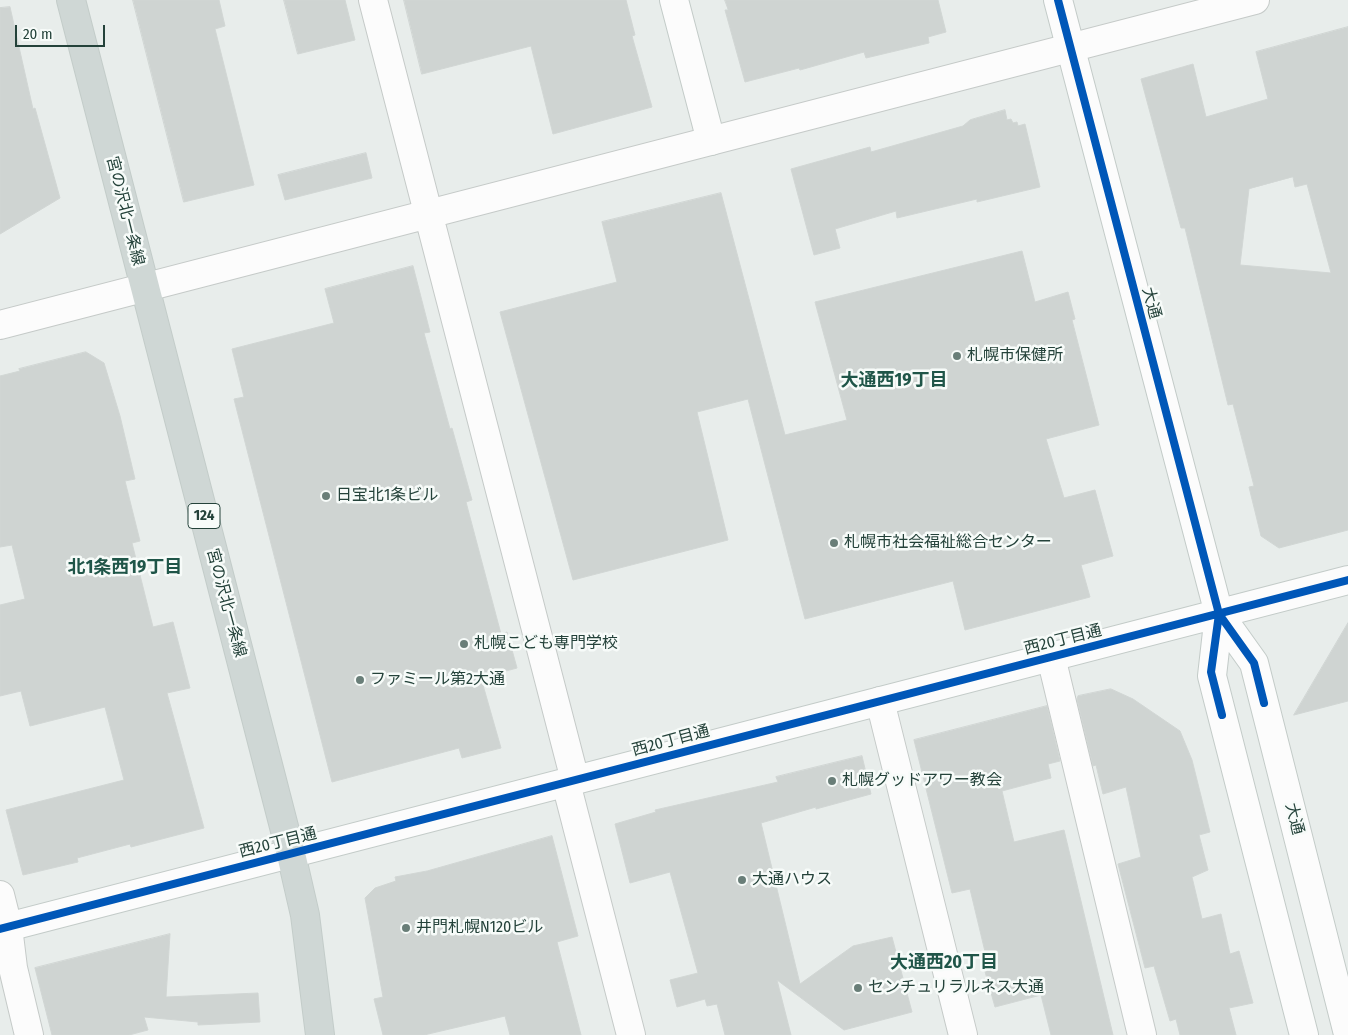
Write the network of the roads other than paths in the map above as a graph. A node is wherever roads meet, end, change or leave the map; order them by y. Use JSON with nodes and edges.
{"nodes":[{"id":1,"x":71,"y":0,"type":"edge"},
{"id":2,"x":373,"y":0,"type":"edge"},
{"id":3,"x":674,"y":0,"type":"edge"},
{"id":4,"x":1058,"y":0,"type":"edge"},
{"id":5,"x":1255,"y":0,"type":"edge"},
{"id":6,"x":1070,"y":48,"type":"junction"},
{"id":7,"x":711,"y":141,"type":"junction"},
{"id":8,"x":428,"y":214,"type":"junction"},
{"id":9,"x":145,"y":287,"type":"junction"},
{"id":10,"x":0,"y":325,"type":"edge"},
{"id":11,"x":1348,"y":580,"type":"edge"},
{"id":12,"x":1219,"y":614,"type":"junction"},
{"id":13,"x":1051,"y":657,"type":"junction"},
{"id":14,"x":880,"y":702,"type":"junction"},
{"id":15,"x":570,"y":782,"type":"junction"},
{"id":16,"x":291,"y":854,"type":"junction"},
{"id":17,"x":0,"y":895,"type":"edge"},
{"id":18,"x":4,"y":928,"type":"edge"},
{"id":19,"x":1348,"y":1034,"type":"edge"},
{"id":20,"x":29,"y":1035,"type":"edge"},
{"id":21,"x":320,"y":1035,"type":"edge"},
{"id":22,"x":631,"y":1035,"type":"edge"},
{"id":23,"x":963,"y":1035,"type":"edge"},
{"id":24,"x":1142,"y":1035,"type":"edge"},
{"id":25,"x":1304,"y":1035,"type":"edge"}],
"edges":[{"from":1,"to":9,"type":"main road","name":"宮の沢北一条線","number":"124"},
{"from":2,"to":8,"type":"street"},
{"from":3,"to":7,"type":"street"},
{"from":4,"to":6,"type":"street","name":"大通"},
{"from":5,"to":6,"type":"street"},
{"from":6,"to":7,"type":"street"},
{"from":6,"to":12,"type":"street","name":"大通"},
{"from":7,"to":8,"type":"street"},
{"from":8,"to":9,"type":"street"},
{"from":8,"to":15,"type":"street"},
{"from":9,"to":10,"type":"street"},
{"from":9,"to":16,"type":"main road","name":"宮の沢北一条線","number":"124"},
{"from":11,"to":12,"type":"street","name":"西20丁目通"},
{"from":12,"to":13,"type":"street","name":"西20丁目通"},
{"from":12,"to":19,"type":"street","name":"大通"},
{"from":12,"to":25,"type":"street","name":"大通"},
{"from":13,"to":14,"type":"street","name":"西20丁目通"},
{"from":13,"to":24,"type":"street"},
{"from":14,"to":15,"type":"street","name":"西20丁目通"},
{"from":14,"to":23,"type":"street"},
{"from":15,"to":16,"type":"street","name":"西20丁目通"},
{"from":15,"to":22,"type":"street"},
{"from":16,"to":18,"type":"street","name":"西20丁目通"},
{"from":16,"to":21,"type":"main road","name":"宮の沢北一条線","number":"124"},
{"from":17,"to":18,"type":"street"},
{"from":18,"to":20,"type":"street"}]}
